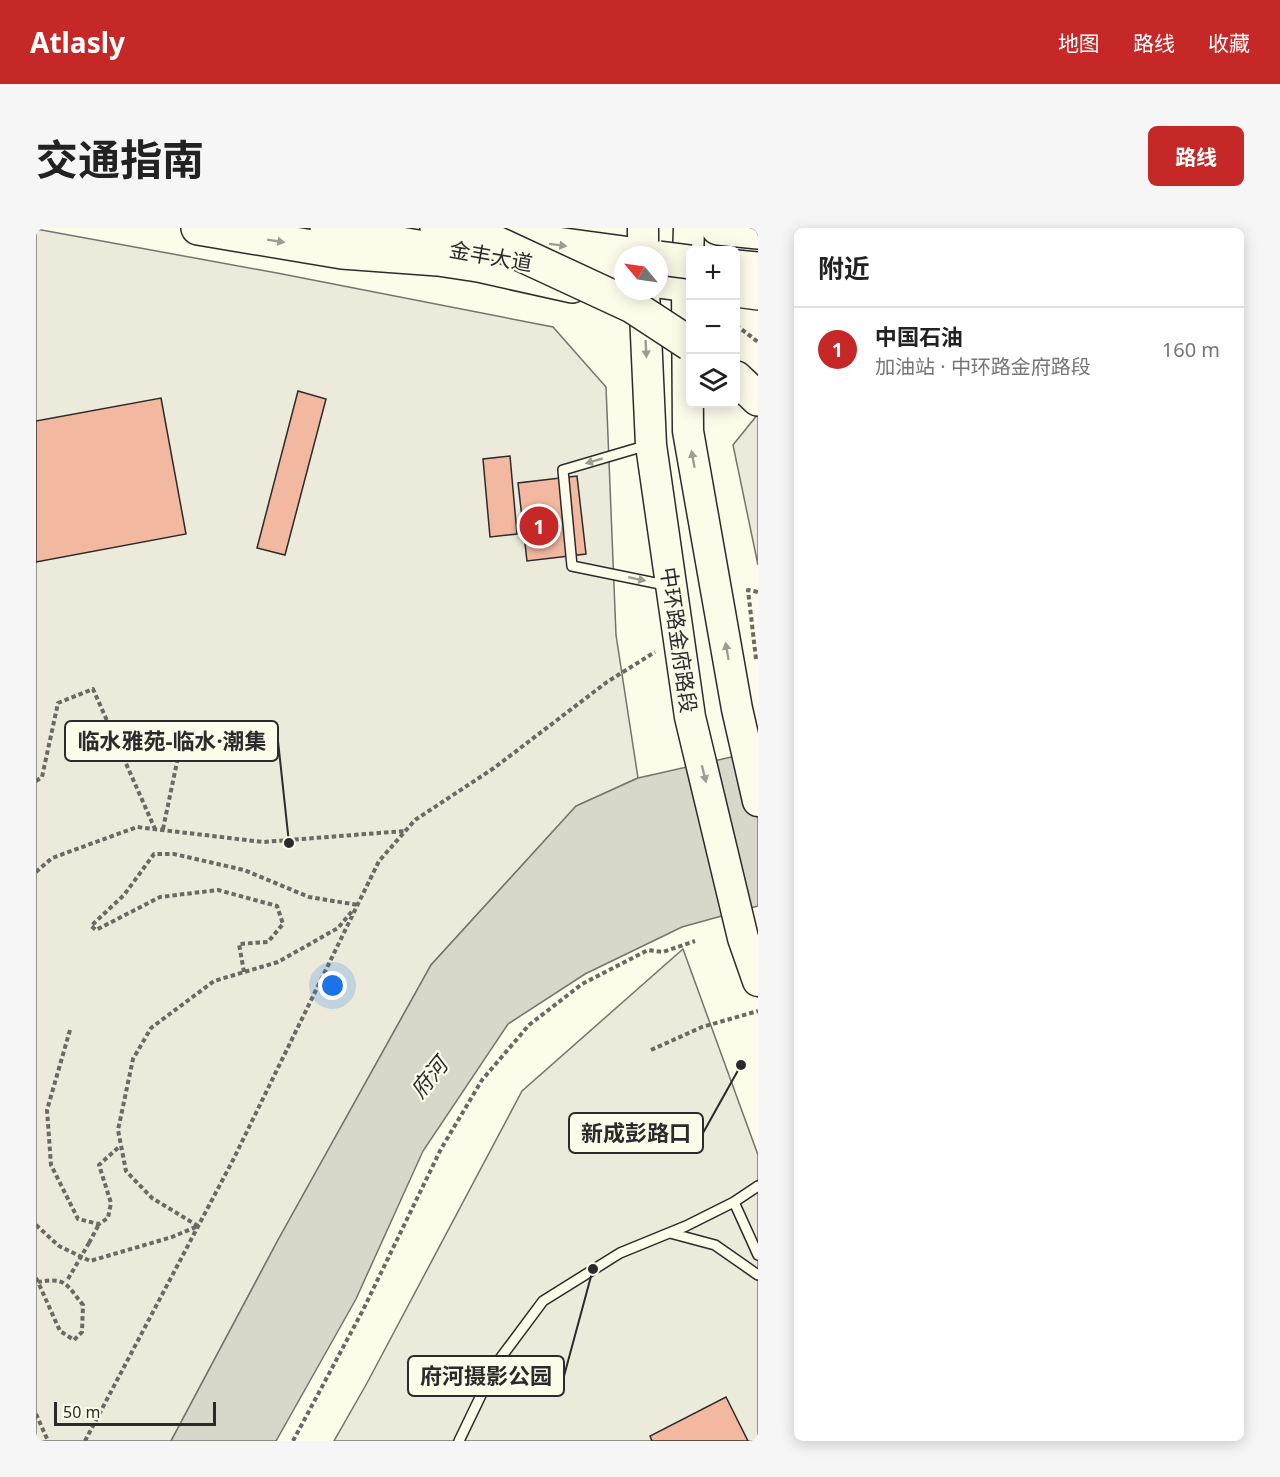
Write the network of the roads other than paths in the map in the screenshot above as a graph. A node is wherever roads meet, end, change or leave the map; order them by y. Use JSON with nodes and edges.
{"nodes":[{"id":1,"x":198,"y":228,"type":"edge"},
{"id":2,"x":324,"y":228,"type":"edge"},
{"id":3,"x":437,"y":228,"type":"edge"},
{"id":4,"x":643,"y":228,"type":"edge"},
{"id":5,"x":689,"y":228,"type":"edge"},
{"id":6,"x":718,"y":228,"type":"edge"},
{"id":7,"x":758,"y":232,"type":"edge"},
{"id":8,"x":479,"y":235,"type":"junction"},
{"id":9,"x":643,"y":246,"type":"edge"},
{"id":10,"x":614,"y":252,"type":"edge"},
{"id":11,"x":668,"y":267,"type":"edge"},
{"id":12,"x":740,"y":267,"type":"edge"},
{"id":13,"x":758,"y":269,"type":"edge"},
{"id":14,"x":682,"y":280,"type":"edge"},
{"id":15,"x":614,"y":286,"type":"edge"},
{"id":16,"x":614,"y":286,"type":"edge"},
{"id":17,"x":614,"y":286,"type":"edge"},
{"id":18,"x":740,"y":294,"type":"edge"},
{"id":19,"x":758,"y":296,"type":"edge"},
{"id":20,"x":627,"y":300,"type":"edge"},
{"id":21,"x":644,"y":300,"type":"edge"},
{"id":22,"x":686,"y":341,"type":"edge"},
{"id":23,"x":740,"y":383,"type":"edge"},
{"id":24,"x":758,"y":399,"type":"edge"},
{"id":25,"x":651,"y":445,"type":"junction"},
{"id":26,"x":671,"y":586,"type":"junction"},
{"id":27,"x":758,"y":801,"type":"edge"},
{"id":28,"x":758,"y":981,"type":"edge"},
{"id":29,"x":758,"y":1186,"type":"edge"},
{"id":30,"x":734,"y":1202,"type":"junction"},
{"id":31,"x":670,"y":1233,"type":"junction"},
{"id":32,"x":758,"y":1255,"type":"edge"},
{"id":33,"x":758,"y":1275,"type":"edge"},
{"id":34,"x":459,"y":1441,"type":"edge"}],
"edges":[{"from":1,"to":15,"type":"highway","one_way":true,"bridge":true},
{"from":2,"to":16,"type":"main road","name":"金丰大道"},
{"from":3,"to":8,"type":"highway","name":"金丰大道"},
{"from":4,"to":9,"type":"main road"},
{"from":5,"to":14,"type":"main road","name":"中环路金府路段"},
{"from":6,"to":7,"type":"highway"},
{"from":8,"to":10,"type":"highway","one_way":true},
{"from":8,"to":17,"type":"highway","bridge":true},
{"from":11,"to":14,"type":"highway","bridge":true},
{"from":12,"to":13,"type":"highway"},
{"from":27,"to":14,"type":"main road","name":"中环路金府路段","one_way":true},
{"from":18,"to":19,"type":"main road"},
{"from":20,"to":22,"type":"highway","bridge":true},
{"from":21,"to":25,"type":"main road","name":"中环路金府路段","one_way":true},
{"from":23,"to":24,"type":"highway"},
{"from":25,"to":26,"type":"main road","name":"中环路金府路段"},
{"from":25,"to":26,"type":"lane","one_way":true},
{"from":26,"to":28,"type":"main road","name":"中环路金府路段","one_way":true},
{"from":29,"to":30,"type":"lane"},
{"from":30,"to":31,"type":"lane"},
{"from":30,"to":32,"type":"lane"},
{"from":31,"to":33,"type":"lane"},
{"from":31,"to":34,"type":"lane"}]}
